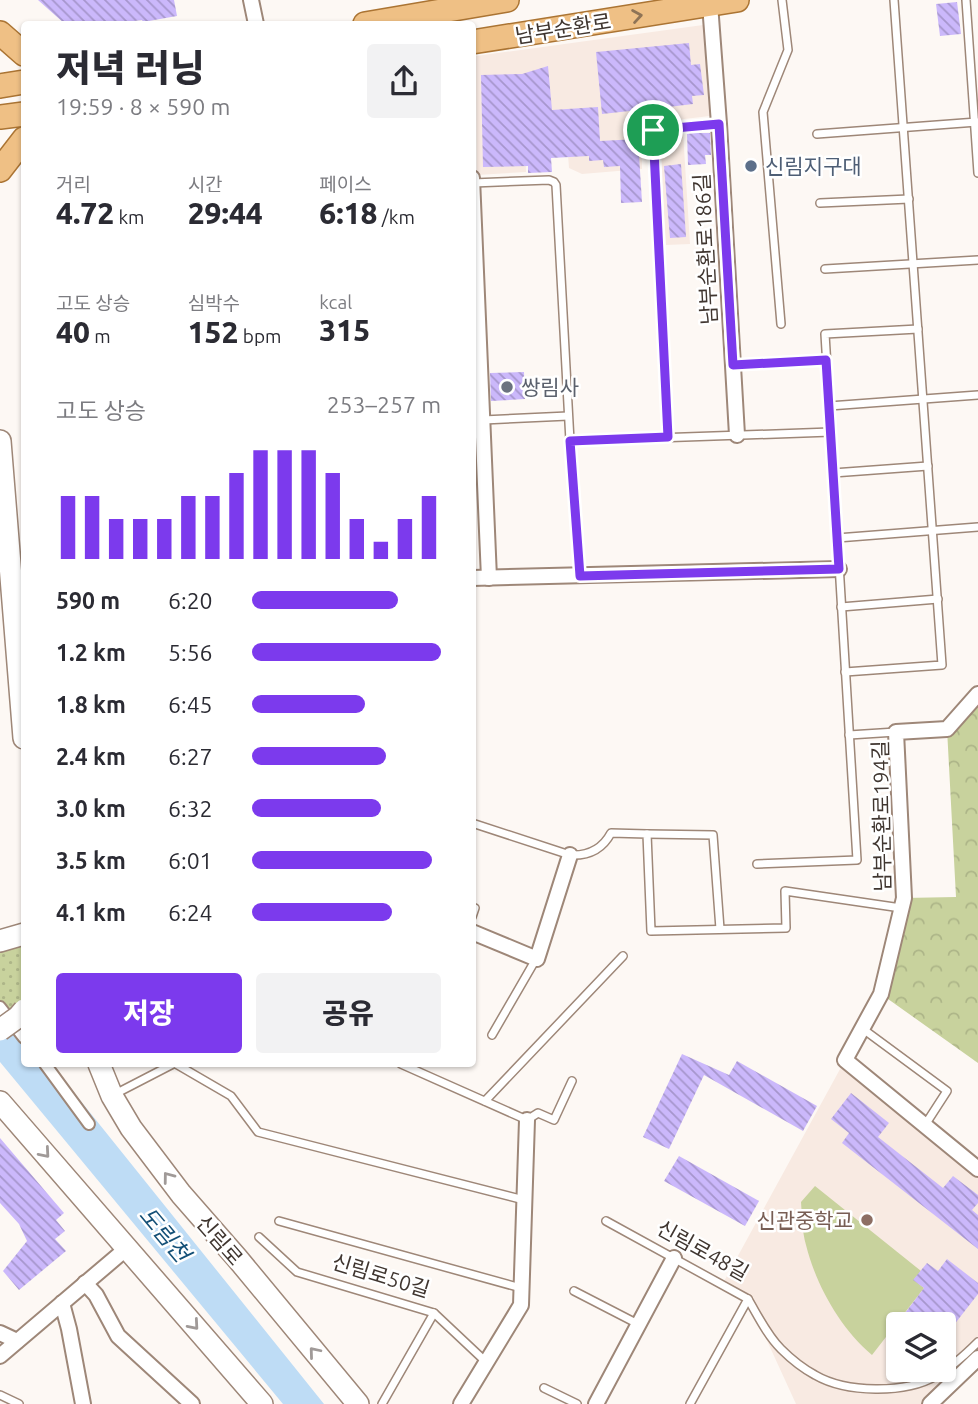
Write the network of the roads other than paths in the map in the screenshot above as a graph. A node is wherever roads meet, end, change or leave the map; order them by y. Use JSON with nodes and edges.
{"nodes":[{"id":1,"x":251,"y":0,"type":"edge"},
{"id":2,"x":508,"y":0,"type":"edge"},
{"id":3,"x":737,"y":0,"type":"edge"},
{"id":4,"x":782,"y":0,"type":"edge"},
{"id":5,"x":894,"y":0,"type":"edge"},
{"id":6,"x":966,"y":0,"type":"edge"},
{"id":7,"x":710,"y":4,"type":"junction"},
{"id":8,"x":255,"y":21,"type":"edge"},
{"id":9,"x":383,"y":21,"type":"edge"},
{"id":10,"x":0,"y":33,"type":"edge"},
{"id":11,"x":476,"y":41,"type":"edge"},
{"id":12,"x":21,"y":51,"type":"edge"},
{"id":13,"x":21,"y":82,"type":"edge"},
{"id":14,"x":0,"y":86,"type":"edge"},
{"id":15,"x":21,"y":114,"type":"edge"},
{"id":16,"x":0,"y":117,"type":"edge"},
{"id":17,"x":976,"y":122,"type":"edge"},
{"id":18,"x":719,"y":124,"type":"junction"},
{"id":19,"x":904,"y":128,"type":"junction"},
{"id":20,"x":817,"y":134,"type":"dead end"},
{"id":21,"x":21,"y":143,"type":"edge"},
{"id":22,"x":0,"y":170,"type":"edge"},
{"id":23,"x":978,"y":173,"type":"edge"},
{"id":24,"x":476,"y":181,"type":"edge"},
{"id":25,"x":909,"y":199,"type":"junction"},
{"id":26,"x":820,"y":203,"type":"dead end"},
{"id":27,"x":978,"y":260,"type":"edge"},
{"id":28,"x":476,"y":261,"type":"edge"},
{"id":29,"x":914,"y":264,"type":"junction"},
{"id":30,"x":825,"y":269,"type":"dead end"},
{"id":31,"x":781,"y":324,"type":"dead end"},
{"id":32,"x":918,"y":329,"type":"junction"},
{"id":33,"x":826,"y":360,"type":"junction"},
{"id":34,"x":733,"y":365,"type":"junction"},
{"id":35,"x":978,"y":395,"type":"edge"},
{"id":36,"x":923,"y":399,"type":"junction"},
{"id":37,"x":829,"y":406,"type":"junction"},
{"id":38,"x":568,"y":416,"type":"junction"},
{"id":39,"x":482,"y":420,"type":"junction"},
{"id":40,"x":831,"y":432,"type":"junction"},
{"id":41,"x":737,"y":435,"type":"junction"},
{"id":42,"x":668,"y":437,"type":"junction"},
{"id":43,"x":0,"y":441,"type":"edge"},
{"id":44,"x":570,"y":441,"type":"junction"},
{"id":45,"x":928,"y":466,"type":"junction"},
{"id":46,"x":833,"y":473,"type":"junction"},
{"id":47,"x":978,"y":527,"type":"edge"},
{"id":48,"x":933,"y":531,"type":"junction"},
{"id":49,"x":4,"y":538,"type":"edge"},
{"id":50,"x":837,"y":538,"type":"junction"},
{"id":51,"x":839,"y":569,"type":"junction"},
{"id":52,"x":580,"y":576,"type":"junction"},
{"id":53,"x":476,"y":578,"type":"edge"},
{"id":54,"x":489,"y":578,"type":"junction"},
{"id":55,"x":938,"y":599,"type":"junction"},
{"id":56,"x":841,"y":607,"type":"junction"},
{"id":57,"x":20,"y":625,"type":"edge"},
{"id":58,"x":21,"y":653,"type":"edge"},
{"id":59,"x":845,"y":672,"type":"junction"},
{"id":60,"x":978,"y":694,"type":"edge"},
{"id":61,"x":896,"y":732,"type":"junction"},
{"id":62,"x":849,"y":734,"type":"junction"},
{"id":63,"x":476,"y":824,"type":"edge"},
{"id":64,"x":647,"y":834,"type":"junction"},
{"id":65,"x":570,"y":855,"type":"junction"},
{"id":66,"x":757,"y":864,"type":"dead end"},
{"id":67,"x":901,"y":908,"type":"junction"},
{"id":68,"x":720,"y":929,"type":"junction"},
{"id":69,"x":476,"y":934,"type":"edge"},
{"id":70,"x":21,"y":935,"type":"edge"},
{"id":71,"x":0,"y":941,"type":"edge"},
{"id":72,"x":623,"y":956,"type":"dead end"},
{"id":73,"x":537,"y":959,"type":"junction"},
{"id":74,"x":0,"y":1007,"type":"edge"},
{"id":75,"x":21,"y":1014,"type":"edge"},
{"id":76,"x":862,"y":1028,"type":"junction"},
{"id":77,"x":0,"y":1030,"type":"edge"},
{"id":78,"x":21,"y":1034,"type":"edge"},
{"id":79,"x":492,"y":1035,"type":"dead end"},
{"id":80,"x":47,"y":1067,"type":"edge"},
{"id":81,"x":87,"y":1067,"type":"edge"},
{"id":82,"x":100,"y":1067,"type":"edge"},
{"id":83,"x":169,"y":1067,"type":"edge"},
{"id":84,"x":180,"y":1067,"type":"edge"},
{"id":85,"x":408,"y":1067,"type":"edge"},
{"id":86,"x":572,"y":1080,"type":"dead end"},
{"id":87,"x":111,"y":1096,"type":"junction"},
{"id":88,"x":485,"y":1101,"type":"junction"},
{"id":89,"x":0,"y":1102,"type":"edge"},
{"id":90,"x":527,"y":1119,"type":"junction"},
{"id":91,"x":89,"y":1124,"type":"dead end"},
{"id":92,"x":925,"y":1125,"type":"junction"},
{"id":93,"x":978,"y":1169,"type":"edge"},
{"id":94,"x":524,"y":1199,"type":"junction"},
{"id":95,"x":606,"y":1221,"type":"dead end"},
{"id":96,"x":279,"y":1222,"type":"dead end"},
{"id":97,"x":259,"y":1237,"type":"dead end"},
{"id":98,"x":127,"y":1248,"type":"junction"},
{"id":99,"x":674,"y":1258,"type":"junction"},
{"id":100,"x":85,"y":1283,"type":"junction"},
{"id":101,"x":522,"y":1288,"type":"junction"},
{"id":102,"x":574,"y":1292,"type":"dead end"},
{"id":103,"x":748,"y":1299,"type":"junction"},
{"id":104,"x":62,"y":1303,"type":"junction"},
{"id":105,"x":434,"y":1313,"type":"junction"},
{"id":106,"x":639,"y":1324,"type":"junction"},
{"id":107,"x":0,"y":1333,"type":"edge"},
{"id":108,"x":17,"y":1341,"type":"junction"},
{"id":109,"x":978,"y":1342,"type":"edge"},
{"id":110,"x":0,"y":1356,"type":"edge"},
{"id":111,"x":978,"y":1359,"type":"edge"},
{"id":112,"x":485,"y":1361,"type":"junction"},
{"id":113,"x":544,"y":1388,"type":"dead end"},
{"id":114,"x":0,"y":1395,"type":"edge"},
{"id":115,"x":19,"y":1404,"type":"edge"},
{"id":116,"x":83,"y":1404,"type":"edge"},
{"id":117,"x":192,"y":1404,"type":"edge"},
{"id":118,"x":262,"y":1404,"type":"edge"},
{"id":119,"x":358,"y":1404,"type":"edge"},
{"id":120,"x":382,"y":1404,"type":"edge"},
{"id":121,"x":461,"y":1404,"type":"edge"},
{"id":122,"x":577,"y":1404,"type":"edge"},
{"id":123,"x":596,"y":1404,"type":"edge"},
{"id":124,"x":690,"y":1404,"type":"edge"},
{"id":125,"x":930,"y":1404,"type":"edge"}],
"edges":[{"from":1,"to":8,"type":"street"},
{"from":2,"to":9,"type":"main road","name":"남부순환로"},
{"from":3,"to":7,"type":"main road","name":"남부순환로"},
{"from":4,"to":31,"type":"lane"},
{"from":5,"to":19,"type":"lane"},
{"from":6,"to":17,"type":"lane"},
{"from":11,"to":7,"type":"main road","name":"남부순환로","one_way":true},
{"from":7,"to":18,"type":"street","name":"남부순환로186길"},
{"from":10,"to":12,"type":"main road"},
{"from":13,"to":14,"type":"main road"},
{"from":15,"to":16,"type":"main road"},
{"from":17,"to":19,"type":"lane"},
{"from":17,"to":23,"type":"lane"},
{"from":18,"to":34,"type":"street","name":"남부순환로186길"},
{"from":18,"to":42,"type":"lane"},
{"from":19,"to":20,"type":"lane"},
{"from":19,"to":25,"type":"lane"},
{"from":21,"to":22,"type":"main road"},
{"from":24,"to":38,"type":"lane"},
{"from":25,"to":26,"type":"lane"},
{"from":25,"to":29,"type":"lane"},
{"from":27,"to":29,"type":"lane"},
{"from":28,"to":39,"type":"street"},
{"from":29,"to":30,"type":"lane"},
{"from":29,"to":32,"type":"lane"},
{"from":32,"to":33,"type":"lane"},
{"from":32,"to":36,"type":"lane"},
{"from":33,"to":34,"type":"lane"},
{"from":33,"to":37,"type":"lane"},
{"from":34,"to":41,"type":"street","name":"남부순환로186길"},
{"from":35,"to":36,"type":"lane"},
{"from":36,"to":37,"type":"lane"},
{"from":36,"to":45,"type":"lane"},
{"from":37,"to":40,"type":"lane"},
{"from":38,"to":39,"type":"lane"},
{"from":38,"to":44,"type":"lane"},
{"from":39,"to":54,"type":"street"},
{"from":40,"to":41,"type":"lane"},
{"from":40,"to":46,"type":"lane"},
{"from":41,"to":42,"type":"lane"},
{"from":42,"to":44,"type":"lane"},
{"from":43,"to":49,"type":"main road"},
{"from":44,"to":52,"type":"lane"},
{"from":45,"to":46,"type":"lane"},
{"from":45,"to":48,"type":"lane"},
{"from":46,"to":50,"type":"lane"},
{"from":47,"to":48,"type":"lane"},
{"from":48,"to":50,"type":"lane"},
{"from":48,"to":55,"type":"lane"},
{"from":49,"to":57,"type":"main road"},
{"from":50,"to":51,"type":"lane"},
{"from":51,"to":52,"type":"street"},
{"from":51,"to":56,"type":"lane"},
{"from":52,"to":54,"type":"street"},
{"from":53,"to":54,"type":"street"},
{"from":55,"to":56,"type":"lane"},
{"from":55,"to":59,"type":"lane"},
{"from":56,"to":59,"type":"lane"},
{"from":57,"to":58,"type":"main road"},
{"from":59,"to":62,"type":"lane"},
{"from":60,"to":61,"type":"street","name":"남부순환로194길"},
{"from":61,"to":62,"type":"lane"},
{"from":61,"to":67,"type":"street","name":"남부순환로194길"},
{"from":62,"to":66,"type":"lane"},
{"from":63,"to":65,"type":"lane"},
{"from":64,"to":65,"type":"lane"},
{"from":64,"to":68,"type":"lane"},
{"from":64,"to":68,"type":"lane"},
{"from":65,"to":73,"type":"street"},
{"from":67,"to":68,"type":"lane"},
{"from":67,"to":76,"type":"street","name":"남부순환로194길"},
{"from":69,"to":73,"type":"street"},
{"from":70,"to":71,"type":"main road"},
{"from":72,"to":88,"type":"lane"},
{"from":73,"to":79,"type":"lane"},
{"from":74,"to":78,"type":"street"},
{"from":75,"to":77,"type":"main road","bridge":true},
{"from":76,"to":92,"type":"street","name":"남부순환로194길"},
{"from":76,"to":92,"type":"lane"},
{"from":80,"to":91,"type":"street"},
{"from":81,"to":87,"type":"main road"},
{"from":82,"to":87,"type":"main road","name":"신림로"},
{"from":83,"to":87,"type":"lane"},
{"from":84,"to":94,"type":"lane"},
{"from":85,"to":88,"type":"lane"},
{"from":86,"to":90,"type":"lane"},
{"from":119,"to":87,"type":"main road","name":"신림로","one_way":true},
{"from":88,"to":90,"type":"lane"},
{"from":89,"to":98,"type":"main road","one_way":true},
{"from":90,"to":94,"type":"street"},
{"from":92,"to":93,"type":"street","name":"남부순환로194길"},
{"from":94,"to":101,"type":"street"},
{"from":95,"to":99,"type":"lane","name":"신림로48길"},
{"from":96,"to":101,"type":"lane","name":"신림로50길"},
{"from":97,"to":105,"type":"lane","name":"신림로50길"},
{"from":98,"to":100,"type":"street"},
{"from":98,"to":118,"type":"main road","one_way":true},
{"from":99,"to":103,"type":"lane","name":"신림로48길"},
{"from":99,"to":106,"type":"street"},
{"from":100,"to":104,"type":"street"},
{"from":100,"to":117,"type":"street"},
{"from":101,"to":112,"type":"street"},
{"from":102,"to":106,"type":"lane"},
{"from":103,"to":109,"type":"lane"},
{"from":103,"to":124,"type":"lane","name":"신림로48길"},
{"from":104,"to":108,"type":"street"},
{"from":104,"to":116,"type":"street"},
{"from":105,"to":112,"type":"lane","name":"신림로50길"},
{"from":105,"to":120,"type":"lane"},
{"from":106,"to":123,"type":"street"},
{"from":107,"to":108,"type":"street"},
{"from":108,"to":110,"type":"street"},
{"from":111,"to":125,"type":"street"},
{"from":112,"to":121,"type":"street"},
{"from":113,"to":122,"type":"lane"},
{"from":114,"to":115,"type":"lane"}]}
